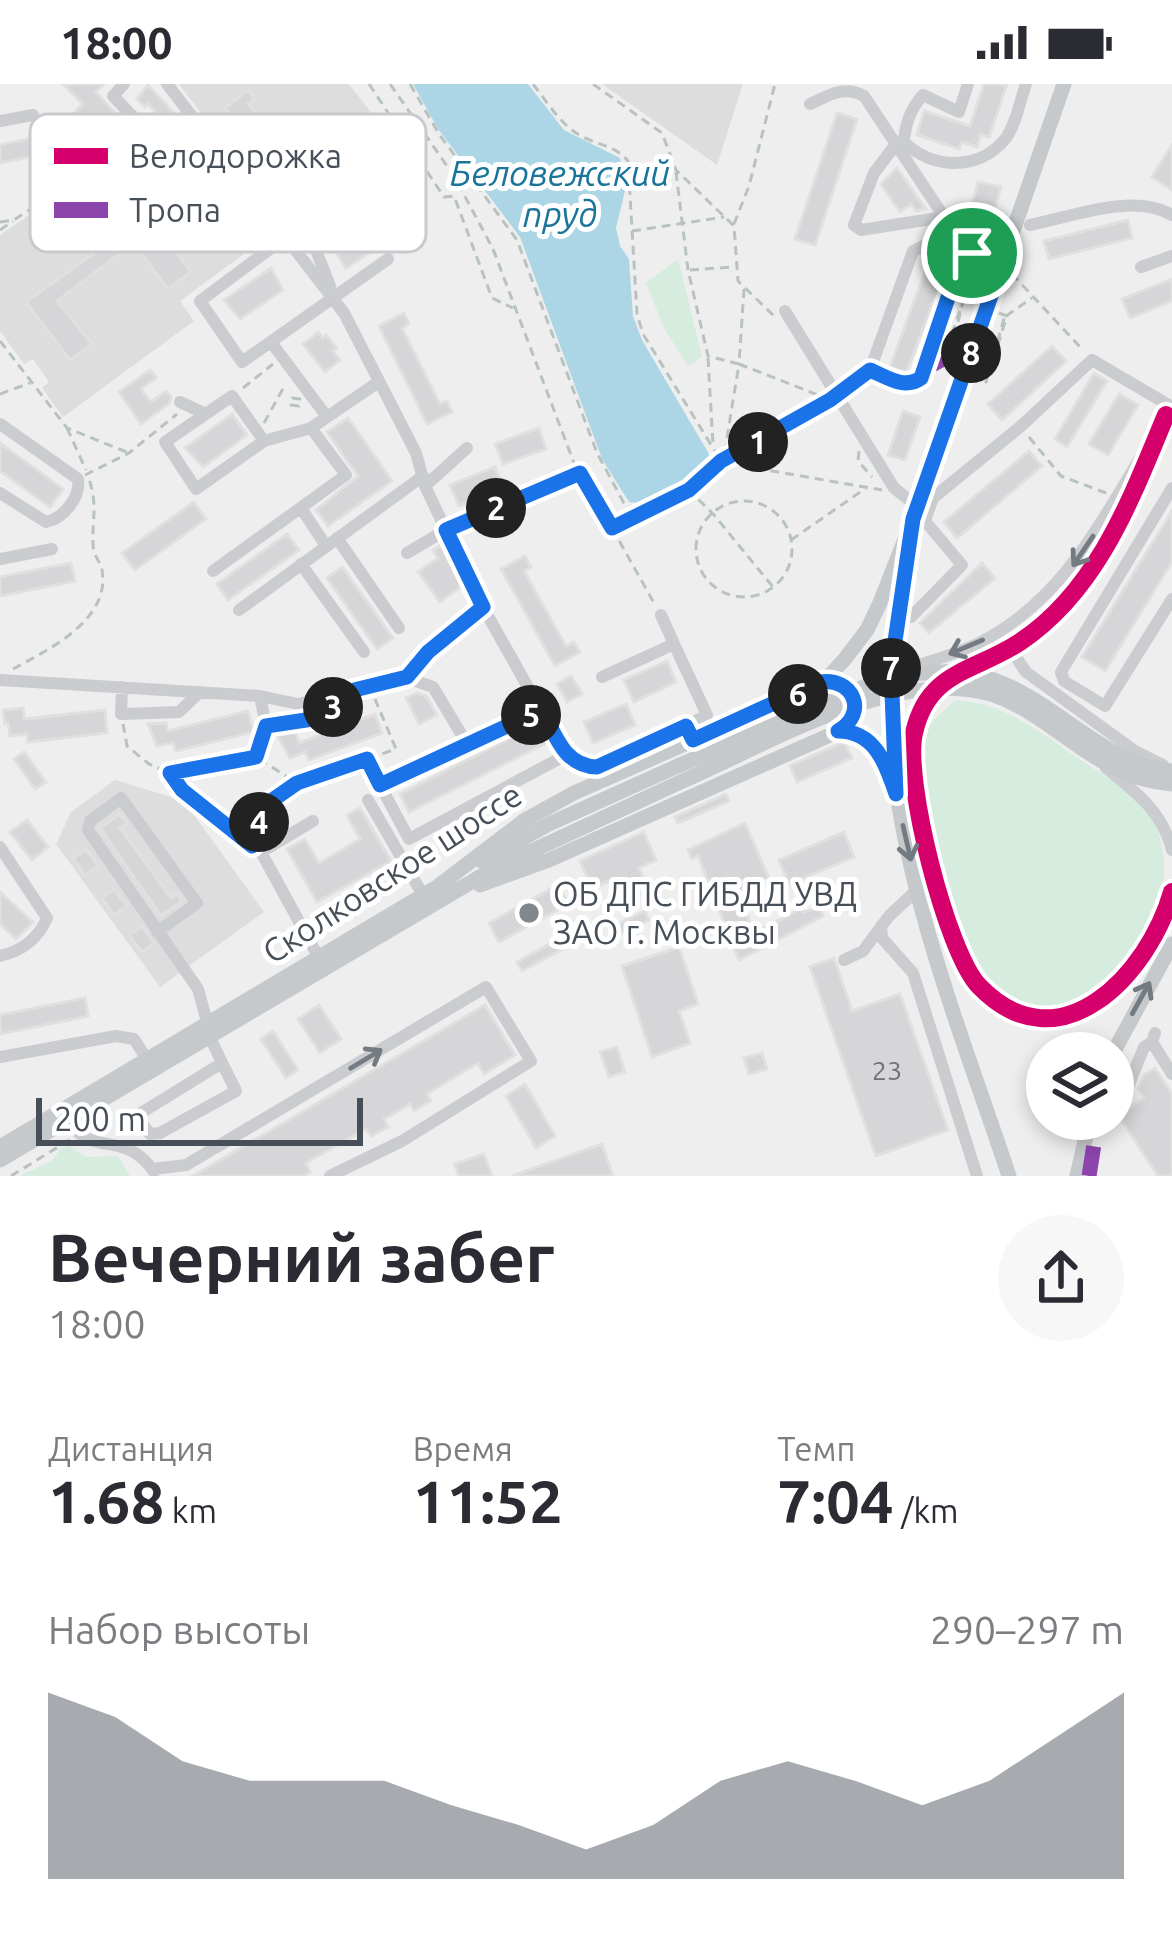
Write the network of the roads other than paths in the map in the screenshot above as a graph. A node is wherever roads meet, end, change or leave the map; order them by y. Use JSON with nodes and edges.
{"nodes":[{"id":1,"x":124,"y":84,"type":"edge"},
{"id":2,"x":167,"y":84,"type":"edge"},
{"id":3,"x":968,"y":84,"type":"edge"},
{"id":4,"x":1026,"y":84,"type":"edge"},
{"id":5,"x":1064,"y":84,"type":"edge"},
{"id":6,"x":810,"y":104,"type":"dead end"},
{"id":7,"x":130,"y":114,"type":"edge"},
{"id":8,"x":190,"y":114,"type":"edge"},
{"id":9,"x":30,"y":116,"type":"edge"},
{"id":10,"x":0,"y":121,"type":"edge"},
{"id":11,"x":896,"y":144,"type":"junction"},
{"id":12,"x":1172,"y":215,"type":"edge"},
{"id":13,"x":944,"y":217,"type":"junction"},
{"id":14,"x":1030,"y":225,"type":"dead end"},
{"id":15,"x":266,"y":252,"type":"edge"},
{"id":16,"x":298,"y":252,"type":"edge"},
{"id":17,"x":317,"y":252,"type":"edge"},
{"id":18,"x":1172,"y":256,"type":"edge"},
{"id":19,"x":966,"y":257,"type":"junction"},
{"id":20,"x":388,"y":259,"type":"dead end"},
{"id":21,"x":1141,"y":266,"type":"dead end"},
{"id":22,"x":1006,"y":270,"type":"junction"},
{"id":23,"x":334,"y":297,"type":"junction"},
{"id":24,"x":780,"y":314,"type":"road end"},
{"id":25,"x":271,"y":342,"type":"junction"},
{"id":26,"x":870,"y":370,"type":"junction"},
{"id":27,"x":377,"y":383,"type":"junction"},
{"id":28,"x":834,"y":397,"type":"junction"},
{"id":29,"x":184,"y":404,"type":"road end"},
{"id":30,"x":1170,"y":409,"type":"edge"},
{"id":31,"x":206,"y":414,"type":"junction"},
{"id":32,"x":327,"y":417,"type":"junction"},
{"id":33,"x":0,"y":424,"type":"edge"},
{"id":34,"x":311,"y":428,"type":"junction"},
{"id":35,"x":261,"y":437,"type":"junction"},
{"id":36,"x":467,"y":448,"type":"dead end"},
{"id":37,"x":424,"y":481,"type":"junction"},
{"id":38,"x":554,"y":483,"type":"road end"},
{"id":39,"x":1172,"y":488,"type":"edge"},
{"id":40,"x":0,"y":493,"type":"edge"},
{"id":41,"x":301,"y":508,"type":"junction"},
{"id":42,"x":915,"y":513,"type":"junction"},
{"id":43,"x":446,"y":530,"type":"junction"},
{"id":44,"x":332,"y":542,"type":"junction"},
{"id":45,"x":52,"y":549,"type":"dead end"},
{"id":46,"x":407,"y":553,"type":"dead end"},
{"id":47,"x":0,"y":560,"type":"edge"},
{"id":48,"x":301,"y":564,"type":"junction"},
{"id":49,"x":213,"y":571,"type":"dead end"},
{"id":50,"x":1172,"y":599,"type":"edge"},
{"id":51,"x":483,"y":607,"type":"junction"},
{"id":52,"x":239,"y":610,"type":"dead end"},
{"id":53,"x":661,"y":615,"type":"road end"},
{"id":54,"x":911,"y":617,"type":"dead end"},
{"id":55,"x":399,"y":628,"type":"dead end"},
{"id":56,"x":674,"y":644,"type":"junction"},
{"id":57,"x":1016,"y":645,"type":"junction"},
{"id":58,"x":364,"y":652,"type":"dead end"},
{"id":59,"x":892,"y":675,"type":"junction"},
{"id":60,"x":407,"y":677,"type":"junction"},
{"id":61,"x":602,"y":677,"type":"dead end"},
{"id":62,"x":825,"y":678,"type":"junction"},
{"id":63,"x":4,"y":680,"type":"edge"},
{"id":64,"x":1064,"y":681,"type":"junction"},
{"id":65,"x":122,"y":687,"type":"junction"},
{"id":66,"x":992,"y":687,"type":"junction"},
{"id":67,"x":1052,"y":691,"type":"junction"},
{"id":68,"x":200,"y":692,"type":"junction"},
{"id":69,"x":342,"y":693,"type":"junction"},
{"id":70,"x":260,"y":696,"type":"junction"},
{"id":71,"x":542,"y":710,"type":"junction"},
{"id":72,"x":838,"y":731,"type":"junction"},
{"id":73,"x":689,"y":733,"type":"junction"},
{"id":74,"x":469,"y":747,"type":"junction"},
{"id":75,"x":566,"y":755,"type":"junction"},
{"id":76,"x":1100,"y":764,"type":"junction"},
{"id":77,"x":1172,"y":770,"type":"edge"},
{"id":78,"x":684,"y":772,"type":"junction"},
{"id":79,"x":1172,"y":784,"type":"edge"},
{"id":80,"x":896,"y":794,"type":"junction"},
{"id":81,"x":368,"y":800,"type":"dead end"},
{"id":82,"x":313,"y":821,"type":"dead end"},
{"id":83,"x":0,"y":847,"type":"edge"},
{"id":84,"x":1172,"y":850,"type":"edge"},
{"id":85,"x":918,"y":889,"type":"junction"},
{"id":86,"x":1172,"y":892,"type":"edge"},
{"id":87,"x":426,"y":898,"type":"junction"},
{"id":88,"x":881,"y":926,"type":"junction"},
{"id":89,"x":157,"y":932,"type":"junction"},
{"id":90,"x":1172,"y":944,"type":"edge"},
{"id":91,"x":0,"y":956,"type":"edge"},
{"id":92,"x":319,"y":958,"type":"junction"},
{"id":93,"x":844,"y":960,"type":"dead end"},
{"id":94,"x":208,"y":1029,"type":"junction"},
{"id":95,"x":1124,"y":1032,"type":"edge"},
{"id":96,"x":0,"y":1058,"type":"edge"},
{"id":97,"x":148,"y":1061,"type":"junction"},
{"id":98,"x":223,"y":1063,"type":"junction"},
{"id":99,"x":1134,"y":1072,"type":"edge"},
{"id":100,"x":1172,"y":1074,"type":"edge"},
{"id":101,"x":64,"y":1116,"type":"junction"},
{"id":102,"x":1085,"y":1140,"type":"edge"},
{"id":103,"x":0,"y":1147,"type":"edge"},
{"id":104,"x":0,"y":1160,"type":"edge"},
{"id":105,"x":154,"y":1173,"type":"edge"},
{"id":106,"x":329,"y":1176,"type":"edge"},
{"id":107,"x":977,"y":1176,"type":"edge"},
{"id":108,"x":1009,"y":1176,"type":"edge"},
{"id":109,"x":1077,"y":1176,"type":"edge"}],
"edges":[{"from":1,"to":7,"type":"street"},
{"from":2,"to":8,"type":"street"},
{"from":3,"to":4,"type":"street"},
{"from":5,"to":22,"type":"main road"},
{"from":6,"to":11,"type":"street"},
{"from":9,"to":10,"type":"street"},
{"from":11,"to":13,"type":"street"},
{"from":11,"to":13,"type":"street"},
{"from":12,"to":14,"type":"street"},
{"from":13,"to":19,"type":"street"},
{"from":15,"to":25,"type":"street"},
{"from":16,"to":23,"type":"street"},
{"from":17,"to":23,"type":"street"},
{"from":18,"to":21,"type":"street"},
{"from":19,"to":22,"type":"street"},
{"from":19,"to":26,"type":"street"},
{"from":19,"to":26,"type":"street"},
{"from":20,"to":23,"type":"street"},
{"from":22,"to":42,"type":"main road"},
{"from":23,"to":25,"type":"street"},
{"from":23,"to":27,"type":"street"},
{"from":24,"to":28,"type":"street"},
{"from":25,"to":32,"type":"street"},
{"from":26,"to":28,"type":"street"},
{"from":27,"to":32,"type":"street"},
{"from":27,"to":37,"type":"street"},
{"from":28,"to":42,"type":"street"},
{"from":29,"to":31,"type":"street"},
{"from":30,"to":54,"type":"street"},
{"from":30,"to":57,"type":"street"},
{"from":30,"to":59,"type":"street","one_way":true,"bridge":true},
{"from":31,"to":35,"type":"street"},
{"from":31,"to":35,"type":"street"},
{"from":32,"to":34,"type":"street"},
{"from":33,"to":40,"type":"street"},
{"from":34,"to":35,"type":"street"},
{"from":34,"to":41,"type":"street"},
{"from":36,"to":37,"type":"street"},
{"from":37,"to":43,"type":"street"},
{"from":37,"to":44,"type":"street"},
{"from":38,"to":43,"type":"street"},
{"from":39,"to":64,"type":"street"},
{"from":41,"to":44,"type":"street"},
{"from":41,"to":49,"type":"street"},
{"from":42,"to":62,"type":"main road"},
{"from":42,"to":80,"type":"main road"},
{"from":43,"to":46,"type":"street"},
{"from":43,"to":51,"type":"street"},
{"from":44,"to":48,"type":"street"},
{"from":44,"to":55,"type":"street"},
{"from":45,"to":47,"type":"street"},
{"from":48,"to":52,"type":"street"},
{"from":48,"to":58,"type":"street"},
{"from":50,"to":64,"type":"street"},
{"from":51,"to":60,"type":"street"},
{"from":51,"to":71,"type":"street"},
{"from":53,"to":56,"type":"street"},
{"from":56,"to":61,"type":"street"},
{"from":56,"to":73,"type":"street"},
{"from":57,"to":67,"type":"street"},
{"from":57,"to":86,"type":"street"},
{"from":59,"to":66,"type":"main road","bridge":true},
{"from":59,"to":78,"type":"main road","bridge":true},
{"from":60,"to":69,"type":"street"},
{"from":60,"to":74,"type":"street"},
{"from":62,"to":72,"type":"street"},
{"from":62,"to":73,"type":"main road","name":"Сколковское шоссе"},
{"from":63,"to":65,"type":"street"},
{"from":64,"to":67,"type":"street"},
{"from":65,"to":68,"type":"street"},
{"from":65,"to":68,"type":"street"},
{"from":66,"to":76,"type":"main road"},
{"from":66,"to":77,"type":"main road"},
{"from":66,"to":78,"type":"main road","bridge":true},
{"from":67,"to":77,"type":"street"},
{"from":68,"to":70,"type":"street"},
{"from":69,"to":70,"type":"street"},
{"from":69,"to":70,"type":"street"},
{"from":71,"to":74,"type":"street"},
{"from":71,"to":75,"type":"street"},
{"from":72,"to":80,"type":"main road"},
{"from":72,"to":87,"type":"main road"},
{"from":73,"to":75,"type":"street"},
{"from":73,"to":87,"type":"main road","name":"Сколковское шоссе"},
{"from":74,"to":75,"type":"street"},
{"from":76,"to":79,"type":"main road"},
{"from":76,"to":84,"type":"street"},
{"from":78,"to":87,"type":"main road"},
{"from":78,"to":87,"type":"main road"},
{"from":80,"to":85,"type":"main road","one_way":true},
{"from":81,"to":87,"type":"street"},
{"from":82,"to":92,"type":"street"},
{"from":83,"to":91,"type":"street"},
{"from":85,"to":88,"type":"street"},
{"from":85,"to":108,"type":"main road"},
{"from":87,"to":92,"type":"main road","name":"Сколковское шоссе"},
{"from":87,"to":94,"type":"main road","name":"Сколковское шоссе"},
{"from":88,"to":93,"type":"street"},
{"from":88,"to":107,"type":"street"},
{"from":89,"to":89,"type":"street"},
{"from":89,"to":94,"type":"street"},
{"from":95,"to":90,"type":"main road","one_way":true},
{"from":92,"to":94,"type":"main road","name":"Сколковское шоссе"},
{"from":94,"to":97,"type":"main road","name":"Сколковское шоссе"},
{"from":94,"to":98,"type":"street"},
{"from":94,"to":101,"type":"main road","name":"Сколковское шоссе"},
{"from":96,"to":97,"type":"street"},
{"from":97,"to":101,"type":"main road","name":"Сколковское шоссе"},
{"from":98,"to":98,"type":"street"},
{"from":99,"to":100,"type":"street"},
{"from":101,"to":103,"type":"main road","name":"Сколковское шоссе"},
{"from":101,"to":104,"type":"main road","name":"Сколковское шоссе"},
{"from":101,"to":105,"type":"street"},
{"from":102,"to":109,"type":"main road"},
{"from":105,"to":106,"type":"street","one_way":true}]}
